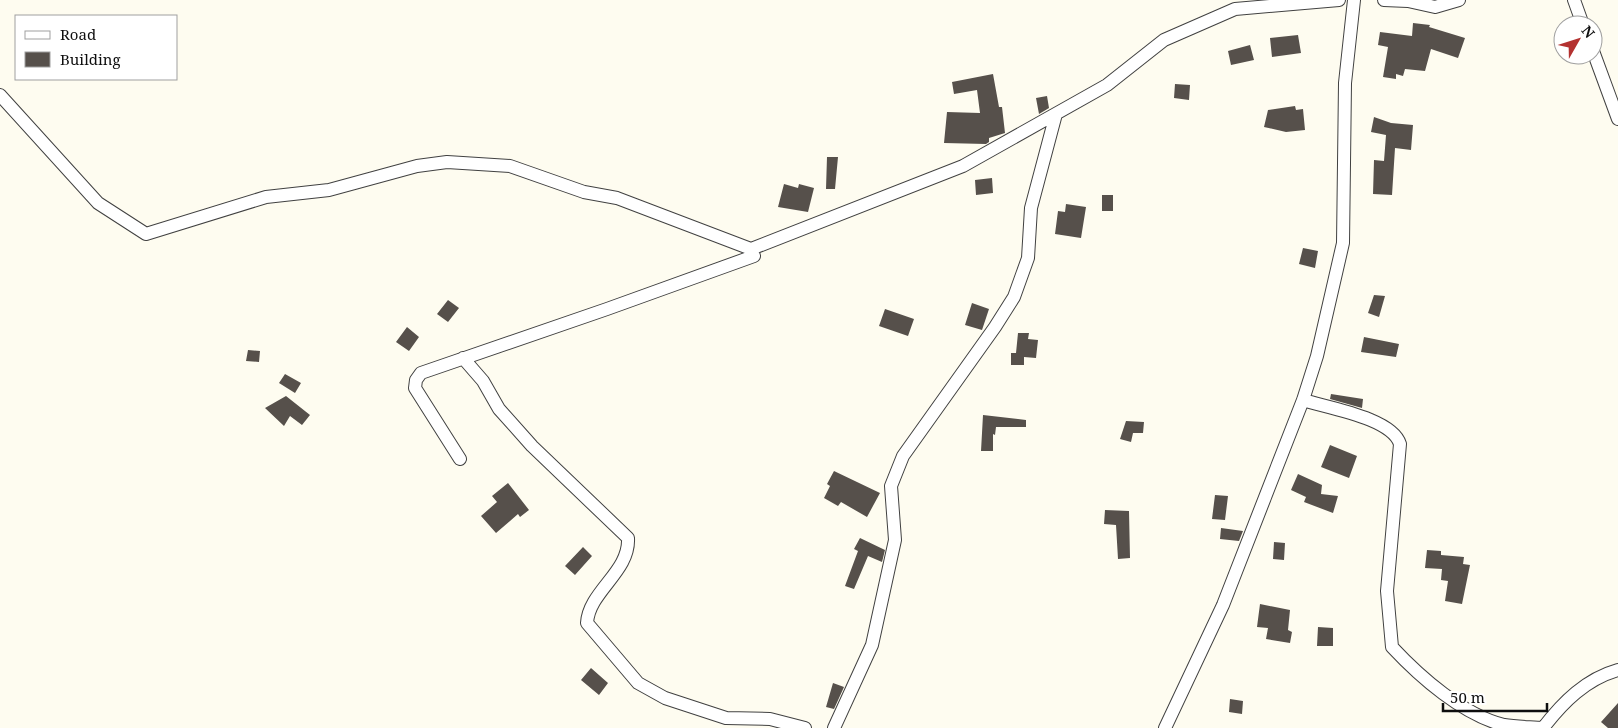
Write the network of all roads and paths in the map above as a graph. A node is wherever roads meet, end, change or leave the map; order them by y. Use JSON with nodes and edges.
{"nodes":[{"id":1,"x":1339,"y":0,"type":"edge"},
{"id":2,"x":1354,"y":0,"type":"edge"},
{"id":3,"x":1384,"y":0,"type":"edge"},
{"id":4,"x":1459,"y":0,"type":"edge"},
{"id":5,"x":1574,"y":0,"type":"edge"},
{"id":6,"x":1580,"y":15,"type":"edge"},
{"id":7,"x":1598,"y":65,"type":"edge"},
{"id":8,"x":0,"y":95,"type":"edge"},
{"id":9,"x":1056,"y":114,"type":"junction"},
{"id":10,"x":1618,"y":119,"type":"edge"},
{"id":11,"x":751,"y":249,"type":"junction"},
{"id":12,"x":464,"y":358,"type":"junction"},
{"id":13,"x":1303,"y":400,"type":"junction"},
{"id":14,"x":460,"y":459,"type":"dead end"},
{"id":15,"x":1618,"y":670,"type":"edge"},
{"id":16,"x":806,"y":728,"type":"edge"},
{"id":17,"x":834,"y":728,"type":"edge"},
{"id":18,"x":1165,"y":728,"type":"edge"},
{"id":19,"x":1543,"y":728,"type":"edge"}],
"edges":[{"from":1,"to":9,"type":"street"},
{"from":2,"to":13,"type":"street"},
{"from":3,"to":4,"type":"street"},
{"from":5,"to":6,"type":"street"},
{"from":7,"to":10,"type":"street"},
{"from":8,"to":11,"type":"street"},
{"from":9,"to":11,"type":"street"},
{"from":9,"to":17,"type":"street"},
{"from":11,"to":12,"type":"street"},
{"from":12,"to":14,"type":"street"},
{"from":12,"to":16,"type":"street"},
{"from":13,"to":18,"type":"street"},
{"from":13,"to":19,"type":"street"},
{"from":15,"to":19,"type":"street"}]}
